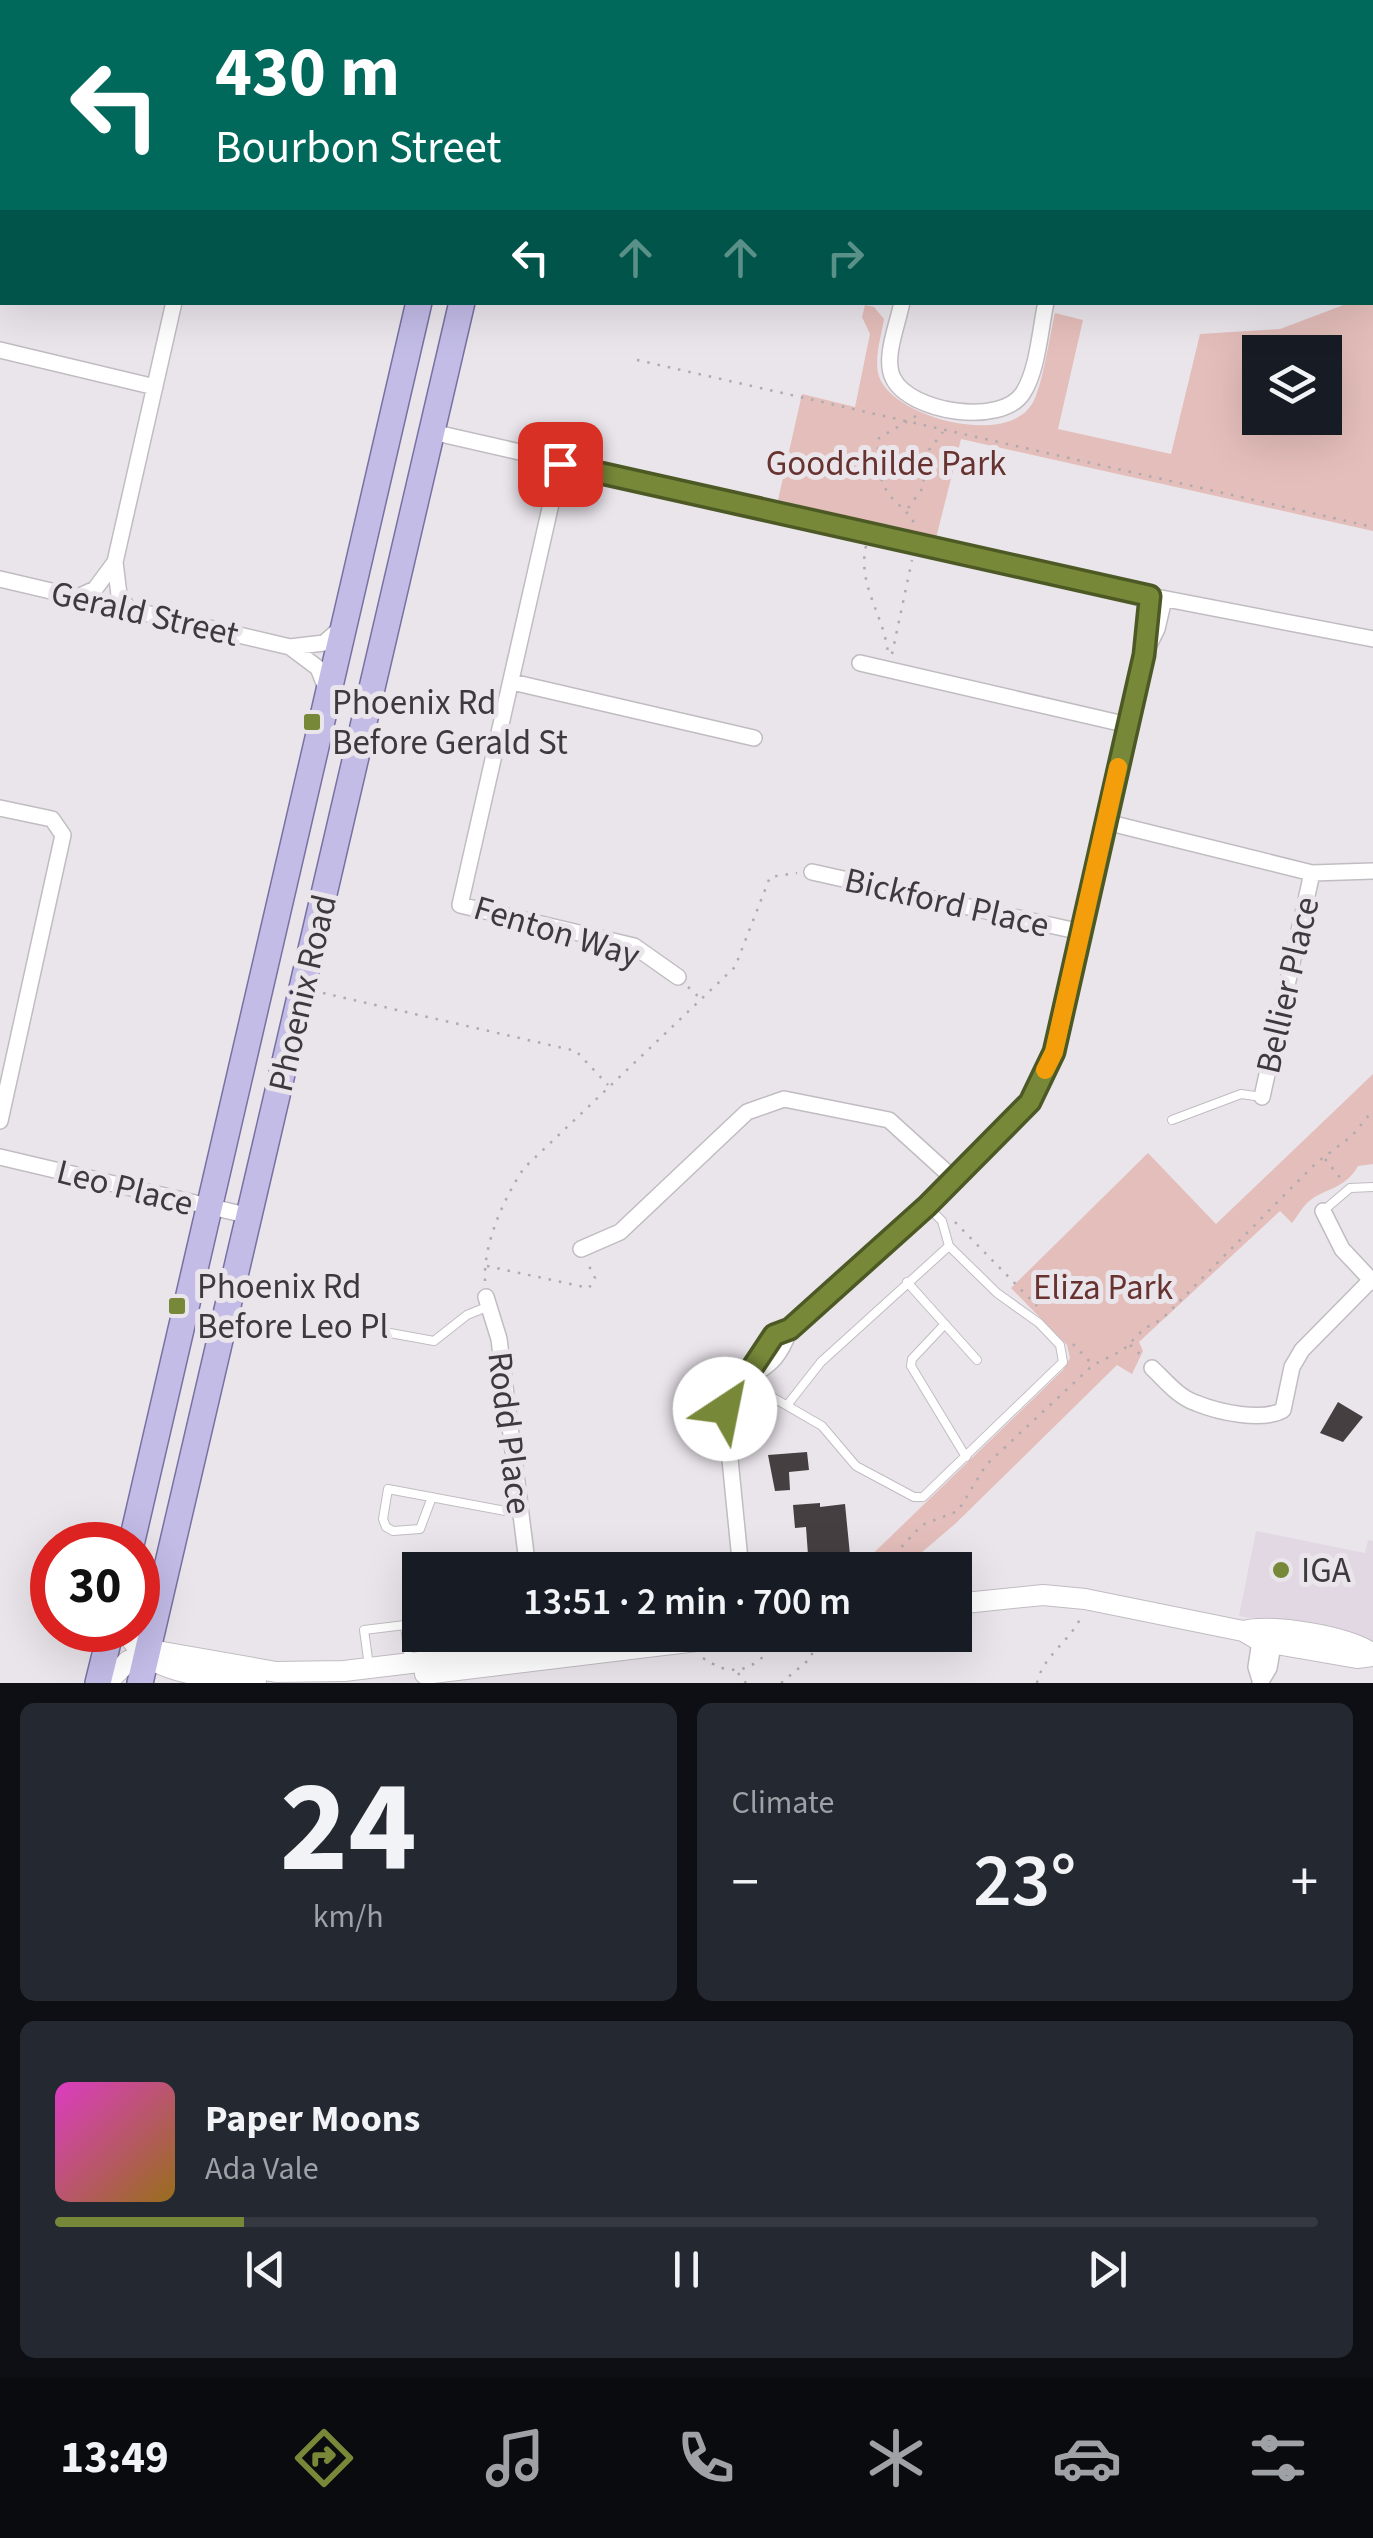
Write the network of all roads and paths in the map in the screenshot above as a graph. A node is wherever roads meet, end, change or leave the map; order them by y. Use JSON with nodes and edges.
{"nodes":[{"id":1,"x":173,"y":305,"type":"edge"},
{"id":2,"x":419,"y":305,"type":"edge"},
{"id":3,"x":461,"y":305,"type":"edge"},
{"id":4,"x":902,"y":305,"type":"edge"},
{"id":5,"x":1045,"y":305,"type":"edge"},
{"id":6,"x":0,"y":350,"type":"edge"},
{"id":7,"x":637,"y":360,"type":"dead end"},
{"id":8,"x":155,"y":387,"type":"junction"},
{"id":9,"x":924,"y":402,"type":"junction"},
{"id":10,"x":906,"y":422,"type":"junction"},
{"id":11,"x":944,"y":430,"type":"junction"},
{"id":12,"x":432,"y":432,"type":"junction"},
{"id":13,"x":560,"y":464,"type":"junction"},
{"id":14,"x":906,"y":510,"type":"junction"},
{"id":15,"x":1373,"y":527,"type":"edge"},
{"id":16,"x":870,"y":531,"type":"junction"},
{"id":17,"x":916,"y":542,"type":"junction"},
{"id":18,"x":115,"y":562,"type":"junction"},
{"id":19,"x":0,"y":579,"type":"edge"},
{"id":20,"x":72,"y":596,"type":"junction"},
{"id":21,"x":1157,"y":598,"type":"junction"},
{"id":22,"x":128,"y":608,"type":"junction"},
{"id":23,"x":344,"y":624,"type":"junction"},
{"id":24,"x":1373,"y":640,"type":"edge"},
{"id":25,"x":290,"y":648,"type":"junction"},
{"id":26,"x":860,"y":663,"type":"dead end"},
{"id":27,"x":889,"y":670,"type":"junction"},
{"id":28,"x":512,"y":682,"type":"junction"},
{"id":29,"x":328,"y":693,"type":"junction"},
{"id":30,"x":1128,"y":725,"type":"junction"},
{"id":31,"x":754,"y":738,"type":"dead end"},
{"id":32,"x":0,"y":808,"type":"edge"},
{"id":33,"x":1106,"y":822,"type":"junction"},
{"id":34,"x":1373,"y":871,"type":"edge"},
{"id":35,"x":812,"y":872,"type":"joint"},
{"id":36,"x":1312,"y":874,"type":"junction"},
{"id":37,"x":1081,"y":932,"type":"junction"},
{"id":38,"x":678,"y":977,"type":"dead end"},
{"id":39,"x":314,"y":991,"type":"dead end"},
{"id":40,"x":0,"y":1038,"type":"edge"},
{"id":41,"x":17,"y":1042,"type":"junction"},
{"id":42,"x":610,"y":1086,"type":"junction"},
{"id":43,"x":1262,"y":1097,"type":"joint"},
{"id":44,"x":1373,"y":1110,"type":"edge"},
{"id":45,"x":0,"y":1120,"type":"edge"},
{"id":46,"x":1172,"y":1120,"type":"dead end"},
{"id":47,"x":0,"y":1157,"type":"edge"},
{"id":48,"x":1323,"y":1158,"type":"junction"},
{"id":49,"x":954,"y":1179,"type":"junction"},
{"id":50,"x":1373,"y":1187,"type":"edge"},
{"id":51,"x":1350,"y":1188,"type":"junction"},
{"id":52,"x":930,"y":1203,"type":"junction"},
{"id":53,"x":209,"y":1208,"type":"junction"},
{"id":54,"x":1323,"y":1211,"type":"joint"},
{"id":55,"x":250,"y":1216,"type":"junction"},
{"id":56,"x":949,"y":1246,"type":"junction"},
{"id":57,"x":581,"y":1249,"type":"joint"},
{"id":58,"x":484,"y":1266,"type":"junction"},
{"id":59,"x":1372,"y":1281,"type":"edge"},
{"id":60,"x":907,"y":1282,"type":"junction"},
{"id":61,"x":488,"y":1302,"type":"junction"},
{"id":62,"x":1040,"y":1310,"type":"dead end"},
{"id":63,"x":946,"y":1324,"type":"junction"},
{"id":64,"x":390,"y":1333,"type":"dead end"},
{"id":65,"x":1067,"y":1337,"type":"dead end"},
{"id":66,"x":1130,"y":1345,"type":"junction"},
{"id":67,"x":977,"y":1360,"type":"dead end"},
{"id":68,"x":1093,"y":1365,"type":"junction"},
{"id":69,"x":1152,"y":1368,"type":"joint"},
{"id":70,"x":747,"y":1377,"type":"junction"},
{"id":71,"x":788,"y":1404,"type":"junction"},
{"id":72,"x":966,"y":1457,"type":"junction"},
{"id":73,"x":432,"y":1497,"type":"junction"},
{"id":74,"x":521,"y":1514,"type":"junction"},
{"id":75,"x":136,"y":1522,"type":"edge"},
{"id":76,"x":526,"y":1552,"type":"edge"},
{"id":77,"x":739,"y":1552,"type":"edge"},
{"id":78,"x":897,"y":1552,"type":"edge"},
{"id":79,"x":1085,"y":1599,"type":"junction"},
{"id":80,"x":972,"y":1602,"type":"edge"},
{"id":81,"x":1263,"y":1634,"type":"junction"},
{"id":82,"x":106,"y":1652,"type":"edge"},
{"id":83,"x":503,"y":1652,"type":"edge"},
{"id":84,"x":512,"y":1652,"type":"edge"},
{"id":85,"x":698,"y":1652,"type":"edge"},
{"id":86,"x":812,"y":1652,"type":"edge"},
{"id":87,"x":767,"y":1653,"type":"dead end"},
{"id":88,"x":1373,"y":1655,"type":"edge"},
{"id":89,"x":410,"y":1663,"type":"junction"},
{"id":90,"x":369,"y":1668,"type":"junction"},
{"id":91,"x":143,"y":1670,"type":"edge"},
{"id":92,"x":737,"y":1672,"type":"junction"},
{"id":93,"x":345,"y":1679,"type":"edge"},
{"id":94,"x":1260,"y":1681,"type":"edge"},
{"id":95,"x":98,"y":1683,"type":"edge"},
{"id":96,"x":107,"y":1683,"type":"edge"},
{"id":97,"x":256,"y":1683,"type":"edge"},
{"id":98,"x":746,"y":1683,"type":"edge"},
{"id":99,"x":780,"y":1683,"type":"edge"},
{"id":100,"x":1037,"y":1683,"type":"edge"}],
"edges":[{"from":1,"to":8,"type":"street"},
{"from":2,"to":23,"type":"main road","name":"Phoenix Road"},
{"from":3,"to":12,"type":"main road","name":"Phoenix Road"},
{"from":4,"to":9,"type":"street"},
{"from":5,"to":9,"type":"street"},
{"from":6,"to":8,"type":"street"},
{"from":7,"to":10,"type":"path"},
{"from":8,"to":18,"type":"street"},
{"from":9,"to":10,"type":"path"},
{"from":10,"to":11,"type":"path"},
{"from":10,"to":14,"type":"path"},
{"from":11,"to":14,"type":"path"},
{"from":11,"to":15,"type":"path"},
{"from":12,"to":13,"type":"street"},
{"from":12,"to":55,"type":"main road","name":"Phoenix Road"},
{"from":13,"to":16,"type":"street"},
{"from":13,"to":28,"type":"street","name":"Fenton Way"},
{"from":14,"to":17,"type":"path"},
{"from":16,"to":17,"type":"street"},
{"from":16,"to":27,"type":"path"},
{"from":17,"to":21,"type":"street"},
{"from":17,"to":27,"type":"path"},
{"from":18,"to":20,"type":"street"},
{"from":18,"to":22,"type":"street"},
{"from":19,"to":20,"type":"street","name":"Gerald Street"},
{"from":20,"to":22,"type":"street","name":"Gerald Street"},
{"from":21,"to":24,"type":"street"},
{"from":21,"to":30,"type":"street"},
{"from":22,"to":25,"type":"street","name":"Gerald Street"},
{"from":23,"to":25,"type":"street"},
{"from":23,"to":29,"type":"main road","name":"Phoenix Road"},
{"from":25,"to":29,"type":"street"},
{"from":26,"to":27,"type":"street"},
{"from":27,"to":30,"type":"street"},
{"from":28,"to":31,"type":"street"},
{"from":28,"to":38,"type":"street","name":"Fenton Way"},
{"from":29,"to":53,"type":"main road","name":"Phoenix Road"},
{"from":30,"to":33,"type":"street"},
{"from":32,"to":41,"type":"street"},
{"from":33,"to":36,"type":"street"},
{"from":33,"to":37,"type":"street"},
{"from":34,"to":36,"type":"street"},
{"from":35,"to":37,"type":"street","name":"Bickford Place"},
{"from":35,"to":42,"type":"path"},
{"from":36,"to":43,"type":"street","name":"Bellier Place"},
{"from":37,"to":49,"type":"street"},
{"from":39,"to":42,"type":"path"},
{"from":40,"to":41,"type":"street"},
{"from":41,"to":45,"type":"street"},
{"from":42,"to":58,"type":"path"},
{"from":43,"to":46,"type":"lane"},
{"from":44,"to":48,"type":"path"},
{"from":47,"to":53,"type":"street","name":"Leo Place"},
{"from":48,"to":51,"type":"path"},
{"from":48,"to":66,"type":"path"},
{"from":49,"to":52,"type":"street"},
{"from":49,"to":57,"type":"street"},
{"from":50,"to":51,"type":"lane"},
{"from":51,"to":54,"type":"lane"},
{"from":52,"to":56,"type":"lane"},
{"from":52,"to":62,"type":"path"},
{"from":52,"to":70,"type":"street"},
{"from":53,"to":55,"type":"street","name":"Leo Place"},
{"from":53,"to":75,"type":"main road","name":"Phoenix Road"},
{"from":54,"to":59,"type":"street"},
{"from":55,"to":91,"type":"main road","name":"Phoenix Road"},
{"from":56,"to":60,"type":"lane"},
{"from":56,"to":72,"type":"lane"},
{"from":57,"to":58,"type":"path"},
{"from":58,"to":61,"type":"path"},
{"from":59,"to":69,"type":"street"},
{"from":60,"to":63,"type":"lane"},
{"from":60,"to":71,"type":"lane"},
{"from":61,"to":64,"type":"lane"},
{"from":61,"to":74,"type":"street","name":"Rodd Place"},
{"from":63,"to":67,"type":"lane"},
{"from":63,"to":72,"type":"lane"},
{"from":65,"to":68,"type":"path"},
{"from":66,"to":68,"type":"path"},
{"from":66,"to":69,"type":"path"},
{"from":68,"to":78,"type":"path"},
{"from":70,"to":71,"type":"lane"},
{"from":70,"to":77,"type":"street"},
{"from":71,"to":72,"type":"lane"},
{"from":73,"to":73,"type":"lane"},
{"from":73,"to":74,"type":"lane"},
{"from":74,"to":76,"type":"street","name":"Rodd Place"},
{"from":79,"to":80,"type":"street"},
{"from":79,"to":81,"type":"street"},
{"from":79,"to":100,"type":"path"},
{"from":81,"to":88,"type":"street"},
{"from":81,"to":94,"type":"street"},
{"from":82,"to":95,"type":"main road"},
{"from":83,"to":89,"type":"street"},
{"from":84,"to":93,"type":"street"},
{"from":85,"to":92,"type":"path"},
{"from":86,"to":99,"type":"path"},
{"from":87,"to":92,"type":"path"},
{"from":89,"to":90,"type":"street"},
{"from":89,"to":90,"type":"lane"},
{"from":90,"to":93,"type":"street"},
{"from":91,"to":93,"type":"street"},
{"from":91,"to":96,"type":"street"},
{"from":91,"to":97,"type":"street"},
{"from":92,"to":98,"type":"path"}]}
